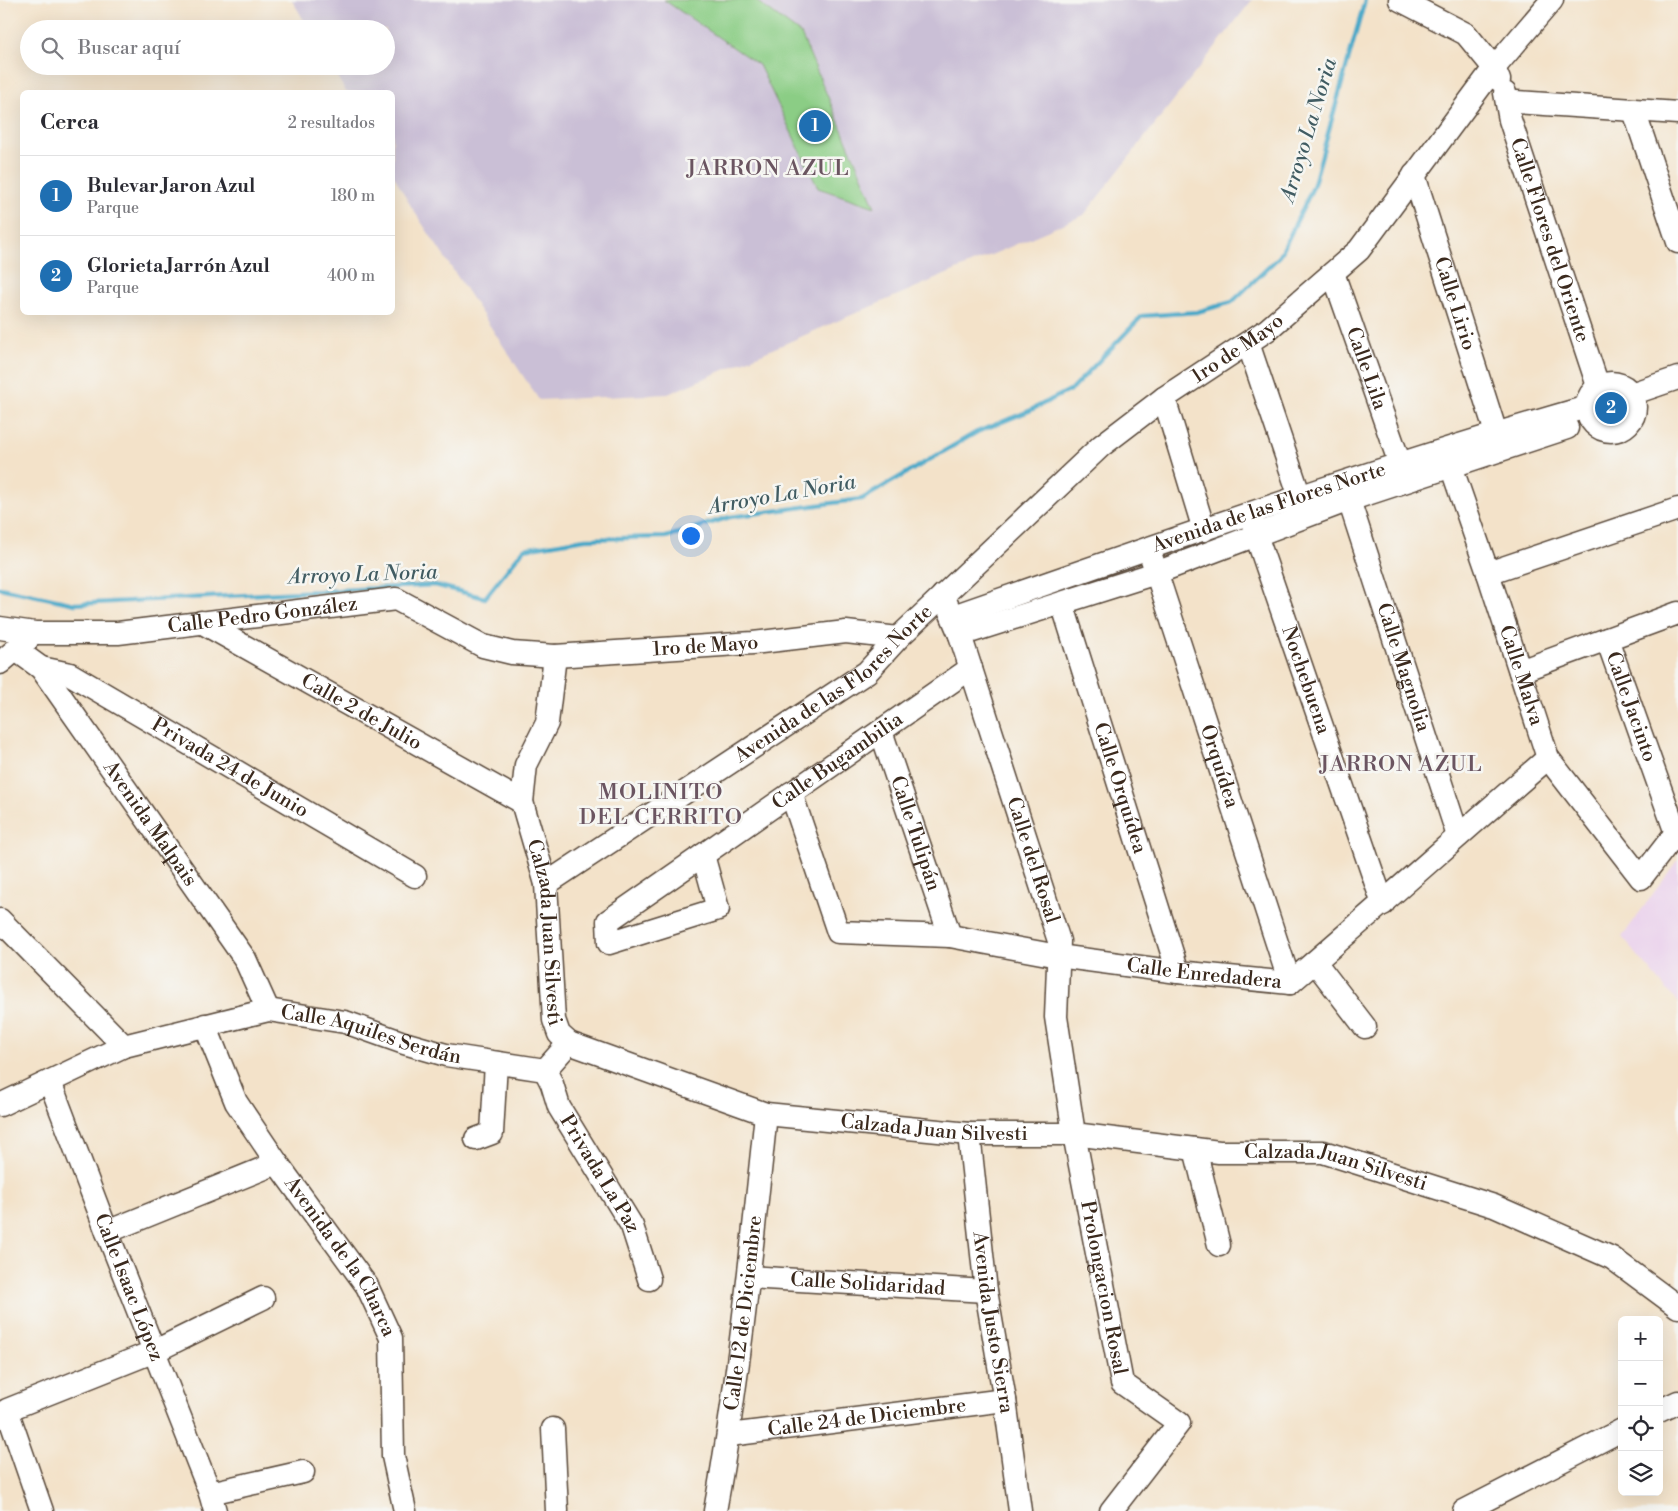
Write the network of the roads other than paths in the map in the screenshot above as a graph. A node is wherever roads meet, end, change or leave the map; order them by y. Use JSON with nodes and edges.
{"nodes":[{"id":1,"x":1400,"y":0,"type":"edge"},
{"id":2,"x":1552,"y":0,"type":"edge"},
{"id":3,"x":1494,"y":68,"type":"junction"},
{"id":4,"x":1510,"y":98,"type":"junction"},
{"id":5,"x":1634,"y":111,"type":"junction"},
{"id":6,"x":1678,"y":113,"type":"edge"},
{"id":7,"x":1414,"y":175,"type":"junction"},
{"id":8,"x":1678,"y":242,"type":"edge"},
{"id":9,"x":1333,"y":273,"type":"junction"},
{"id":10,"x":1248,"y":343,"type":"junction"},
{"id":11,"x":1678,"y":378,"type":"edge"},
{"id":12,"x":1602,"y":384,"type":"junction"},
{"id":13,"x":1678,"y":387,"type":"edge"},
{"id":14,"x":1164,"y":398,"type":"junction"},
{"id":15,"x":1633,"y":398,"type":"junction"},
{"id":16,"x":1589,"y":414,"type":"junction"},
{"id":17,"x":1496,"y":433,"type":"junction"},
{"id":18,"x":1450,"y":457,"type":"junction"},
{"id":19,"x":1400,"y":464,"type":"junction"},
{"id":20,"x":1300,"y":497,"type":"junction"},
{"id":21,"x":1349,"y":500,"type":"junction"},
{"id":22,"x":1678,"y":509,"type":"edge"},
{"id":23,"x":1253,"y":524,"type":"junction"},
{"id":24,"x":1204,"y":530,"type":"junction"},
{"id":25,"x":1148,"y":549,"type":"junction"},
{"id":26,"x":1156,"y":573,"type":"junction"},
{"id":27,"x":1488,"y":573,"type":"junction"},
{"id":28,"x":943,"y":595,"type":"junction"},
{"id":29,"x":1062,"y":603,"type":"junction"},
{"id":30,"x":1678,"y":613,"type":"edge"},
{"id":31,"x":201,"y":622,"type":"junction"},
{"id":32,"x":957,"y":625,"type":"junction"},
{"id":33,"x":0,"y":628,"type":"edge"},
{"id":34,"x":35,"y":633,"type":"junction"},
{"id":35,"x":898,"y":638,"type":"junction"},
{"id":36,"x":1607,"y":639,"type":"junction"},
{"id":37,"x":512,"y":653,"type":"joint"},
{"id":38,"x":555,"y":656,"type":"junction"},
{"id":39,"x":8,"y":657,"type":"edge"},
{"id":40,"x":41,"y":668,"type":"junction"},
{"id":41,"x":971,"y":668,"type":"junction"},
{"id":42,"x":1520,"y":671,"type":"junction"},
{"id":43,"x":881,"y":731,"type":"junction"},
{"id":44,"x":1548,"y":758,"type":"junction"},
{"id":45,"x":791,"y":793,"type":"junction"},
{"id":46,"x":522,"y":802,"type":"junction"},
{"id":47,"x":1677,"y":831,"type":"edge"},
{"id":48,"x":1458,"y":836,"type":"junction"},
{"id":49,"x":703,"y":854,"type":"junction"},
{"id":50,"x":415,"y":876,"type":"dead end"},
{"id":51,"x":546,"y":884,"type":"junction"},
{"id":52,"x":1383,"y":904,"type":"junction"},
{"id":53,"x":0,"y":920,"type":"edge"},
{"id":54,"x":950,"y":936,"type":"junction"},
{"id":55,"x":1058,"y":956,"type":"junction"},
{"id":56,"x":1315,"y":962,"type":"junction"},
{"id":57,"x":1178,"y":972,"type":"junction"},
{"id":58,"x":1290,"y":983,"type":"junction"},
{"id":59,"x":268,"y":1010,"type":"junction"},
{"id":60,"x":205,"y":1026,"type":"junction"},
{"id":61,"x":1365,"y":1027,"type":"dead end"},
{"id":62,"x":569,"y":1043,"type":"junction"},
{"id":63,"x":124,"y":1046,"type":"junction"},
{"id":64,"x":496,"y":1063,"type":"junction"},
{"id":65,"x":545,"y":1070,"type":"junction"},
{"id":66,"x":50,"y":1082,"type":"junction"},
{"id":67,"x":0,"y":1105,"type":"edge"},
{"id":68,"x":766,"y":1114,"type":"junction"},
{"id":69,"x":969,"y":1134,"type":"junction"},
{"id":70,"x":1074,"y":1134,"type":"junction"},
{"id":71,"x":476,"y":1139,"type":"dead end"},
{"id":72,"x":1195,"y":1149,"type":"junction"},
{"id":73,"x":277,"y":1163,"type":"junction"},
{"id":74,"x":107,"y":1232,"type":"junction"},
{"id":75,"x":1219,"y":1245,"type":"dead end"},
{"id":76,"x":749,"y":1278,"type":"junction"},
{"id":77,"x":649,"y":1279,"type":"dead end"},
{"id":78,"x":986,"y":1291,"type":"junction"},
{"id":79,"x":263,"y":1298,"type":"dead end"},
{"id":80,"x":1678,"y":1307,"type":"edge"},
{"id":81,"x":155,"y":1351,"type":"junction"},
{"id":82,"x":1006,"y":1400,"type":"junction"},
{"id":83,"x":1678,"y":1402,"type":"edge"},
{"id":84,"x":1663,"y":1409,"type":"edge"},
{"id":85,"x":554,"y":1429,"type":"dead end"},
{"id":86,"x":1618,"y":1432,"type":"edge"},
{"id":87,"x":729,"y":1435,"type":"junction"},
{"id":88,"x":303,"y":1472,"type":"dead end"},
{"id":89,"x":213,"y":1502,"type":"edge"},
{"id":90,"x":42,"y":1511,"type":"edge"},
{"id":91,"x":404,"y":1511,"type":"edge"},
{"id":92,"x":557,"y":1511,"type":"edge"},
{"id":93,"x":715,"y":1511,"type":"edge"},
{"id":94,"x":1020,"y":1511,"type":"edge"},
{"id":95,"x":1112,"y":1511,"type":"edge"},
{"id":96,"x":1464,"y":1511,"type":"edge"}],
"edges":[{"from":1,"to":3,"type":"street","name":"Calle Flores del Oriente"},
{"from":2,"to":3,"type":"street","name":"1ro de Mayo"},
{"from":3,"to":4,"type":"street","name":"Calle Flores del Oriente"},
{"from":3,"to":7,"type":"street","name":"1ro de Mayo"},
{"from":4,"to":5,"type":"street"},
{"from":4,"to":12,"type":"street","name":"Calle Flores del Oriente"},
{"from":5,"to":6,"type":"street"},
{"from":5,"to":8,"type":"street"},
{"from":7,"to":9,"type":"street","name":"1ro de Mayo"},
{"from":7,"to":17,"type":"street","name":"Calle Lirio"},
{"from":9,"to":10,"type":"street","name":"1ro de Mayo"},
{"from":9,"to":19,"type":"street","name":"Calle Lila"},
{"from":10,"to":14,"type":"street","name":"1ro de Mayo"},
{"from":10,"to":20,"type":"street"},
{"from":11,"to":15,"type":"street"},
{"from":12,"to":15,"type":"street"},
{"from":12,"to":16,"type":"street"},
{"from":13,"to":15,"type":"street"},
{"from":14,"to":24,"type":"street"},
{"from":14,"to":28,"type":"street","name":"1ro de Mayo"},
{"from":15,"to":16,"type":"street"},
{"from":16,"to":17,"type":"street","name":"Avenida de las Flores Norte"},
{"from":16,"to":18,"type":"street","name":"Avenida de las Flores Norte"},
{"from":17,"to":18,"type":"street","name":"Avenida de las Flores Norte"},
{"from":18,"to":19,"type":"street","name":"Avenida de las Flores Norte"},
{"from":18,"to":21,"type":"street","name":"Avenida de las Flores Norte"},
{"from":18,"to":27,"type":"street","name":"Calle Malva"},
{"from":19,"to":20,"type":"street","name":"Avenida de las Flores Norte"},
{"from":20,"to":23,"type":"street","name":"Avenida de las Flores Norte"},
{"from":21,"to":23,"type":"street","name":"Avenida de las Flores Norte"},
{"from":21,"to":48,"type":"street","name":"Calle Magnolia"},
{"from":22,"to":27,"type":"street"},
{"from":23,"to":24,"type":"street","name":"Avenida de las Flores Norte"},
{"from":23,"to":26,"type":"street","name":"Avenida de las Flores Norte"},
{"from":23,"to":52,"type":"street","name":"Nochebuena"},
{"from":24,"to":25,"type":"street","name":"Avenida de las Flores Norte"},
{"from":25,"to":26,"type":"street","name":"Orquídea"},
{"from":25,"to":32,"type":"street","name":"Avenida de las Flores Norte"},
{"from":26,"to":29,"type":"street","name":"Avenida de las Flores Norte"},
{"from":26,"to":58,"type":"street","name":"Orquídea"},
{"from":27,"to":42,"type":"street","name":"Calle Malva"},
{"from":28,"to":32,"type":"street","name":"Calle del Rosal"},
{"from":28,"to":35,"type":"street","name":"Avenida de las Flores Norte"},
{"from":29,"to":32,"type":"street","name":"Avenida de las Flores Norte"},
{"from":29,"to":57,"type":"street","name":"Calle Orquídea"},
{"from":30,"to":36,"type":"street"},
{"from":31,"to":34,"type":"street","name":"Calle Pedro González"},
{"from":31,"to":37,"type":"street","name":"Calle Pedro González"},
{"from":31,"to":46,"type":"street","name":"Calle 2 de Julio"},
{"from":32,"to":41,"type":"street","name":"Calle del Rosal"},
{"from":33,"to":34,"type":"street","name":"Calle Pedro González"},
{"from":34,"to":39,"type":"street"},
{"from":35,"to":38,"type":"street","name":"1ro de Mayo"},
{"from":35,"to":51,"type":"street","name":"Avenida de las Flores Norte"},
{"from":36,"to":42,"type":"street"},
{"from":36,"to":47,"type":"street","name":"Calle Jacinto"},
{"from":37,"to":38,"type":"street","name":"1ro de Mayo"},
{"from":38,"to":46,"type":"street","name":"Calzada Juan Silvesti"},
{"from":39,"to":40,"type":"street","name":"Avenida Malpais"},
{"from":40,"to":50,"type":"street","name":"Privada 24 de Junio"},
{"from":40,"to":59,"type":"street","name":"Avenida Malpais"},
{"from":41,"to":43,"type":"street","name":"Calle Bugambilia"},
{"from":41,"to":55,"type":"street","name":"Calle del Rosal"},
{"from":42,"to":44,"type":"street","name":"Calle Malva"},
{"from":43,"to":45,"type":"street","name":"Calle Bugambilia"},
{"from":43,"to":54,"type":"street","name":"Calle Tulipán"},
{"from":44,"to":47,"type":"street","name":"Calle Malva"},
{"from":44,"to":48,"type":"street","name":"Calle Enredadera"},
{"from":45,"to":49,"type":"street","name":"Calle Bugambilia"},
{"from":45,"to":54,"type":"street","name":"Calle Enredadera"},
{"from":46,"to":51,"type":"street","name":"Calzada Juan Silvesti"},
{"from":48,"to":52,"type":"street","name":"Calle Enredadera"},
{"from":49,"to":49,"type":"street","name":"Calle Bugambilia"},
{"from":51,"to":62,"type":"street","name":"Calzada Juan Silvesti"},
{"from":52,"to":56,"type":"street","name":"Calle Enredadera"},
{"from":53,"to":63,"type":"street"},
{"from":54,"to":55,"type":"street","name":"Calle Enredadera"},
{"from":55,"to":57,"type":"street","name":"Calle Enredadera"},
{"from":55,"to":70,"type":"street","name":"Calle del Rosal"},
{"from":56,"to":58,"type":"street","name":"Calle Enredadera"},
{"from":56,"to":61,"type":"street"},
{"from":57,"to":58,"type":"street","name":"Calle Enredadera"},
{"from":59,"to":60,"type":"street","name":"Calle Aquiles Serdán"},
{"from":59,"to":64,"type":"street","name":"Calle Aquiles Serdán"},
{"from":60,"to":63,"type":"street","name":"Calle Aquiles Serdán"},
{"from":60,"to":73,"type":"street","name":"Avenida de la Charca"},
{"from":62,"to":65,"type":"street"},
{"from":62,"to":68,"type":"street","name":"Calzada Juan Silvesti"},
{"from":63,"to":66,"type":"street","name":"Calle Aquiles Serdán"},
{"from":64,"to":65,"type":"street","name":"Calle Aquiles Serdán"},
{"from":64,"to":71,"type":"street"},
{"from":65,"to":77,"type":"street","name":"Privada La Paz"},
{"from":66,"to":67,"type":"street","name":"Calle Aquiles Serdán"},
{"from":66,"to":74,"type":"street","name":"Calle Isaac López"},
{"from":68,"to":69,"type":"street","name":"Calzada Juan Silvesti"},
{"from":68,"to":76,"type":"street","name":"Calle 12 de Diciembre"},
{"from":69,"to":70,"type":"street","name":"Calzada Juan Silvesti"},
{"from":69,"to":78,"type":"street","name":"Avenida Justo Sierra"},
{"from":70,"to":72,"type":"street","name":"Calzada Juan Silvesti"},
{"from":70,"to":95,"type":"street","name":"Prolongacion Rosal"},
{"from":72,"to":75,"type":"street"},
{"from":72,"to":80,"type":"street","name":"Calzada Juan Silvesti"},
{"from":73,"to":74,"type":"street"},
{"from":73,"to":91,"type":"street","name":"Avenida de la Charca"},
{"from":74,"to":81,"type":"street","name":"Calle Isaac López"},
{"from":76,"to":78,"type":"street","name":"Calle Solidaridad"},
{"from":76,"to":87,"type":"street","name":"Calle 12 de Diciembre"},
{"from":78,"to":82,"type":"street","name":"Avenida Justo Sierra"},
{"from":79,"to":81,"type":"street"},
{"from":81,"to":89,"type":"street","name":"Calle Isaac López"},
{"from":81,"to":90,"type":"street"},
{"from":82,"to":87,"type":"street","name":"Calle 24 de Diciembre"},
{"from":82,"to":94,"type":"street","name":"Avenida Justo Sierra"},
{"from":83,"to":84,"type":"street"},
{"from":85,"to":92,"type":"street"},
{"from":86,"to":96,"type":"street"},
{"from":87,"to":93,"type":"street","name":"Calle 12 de Diciembre"},
{"from":88,"to":89,"type":"street"}]}
